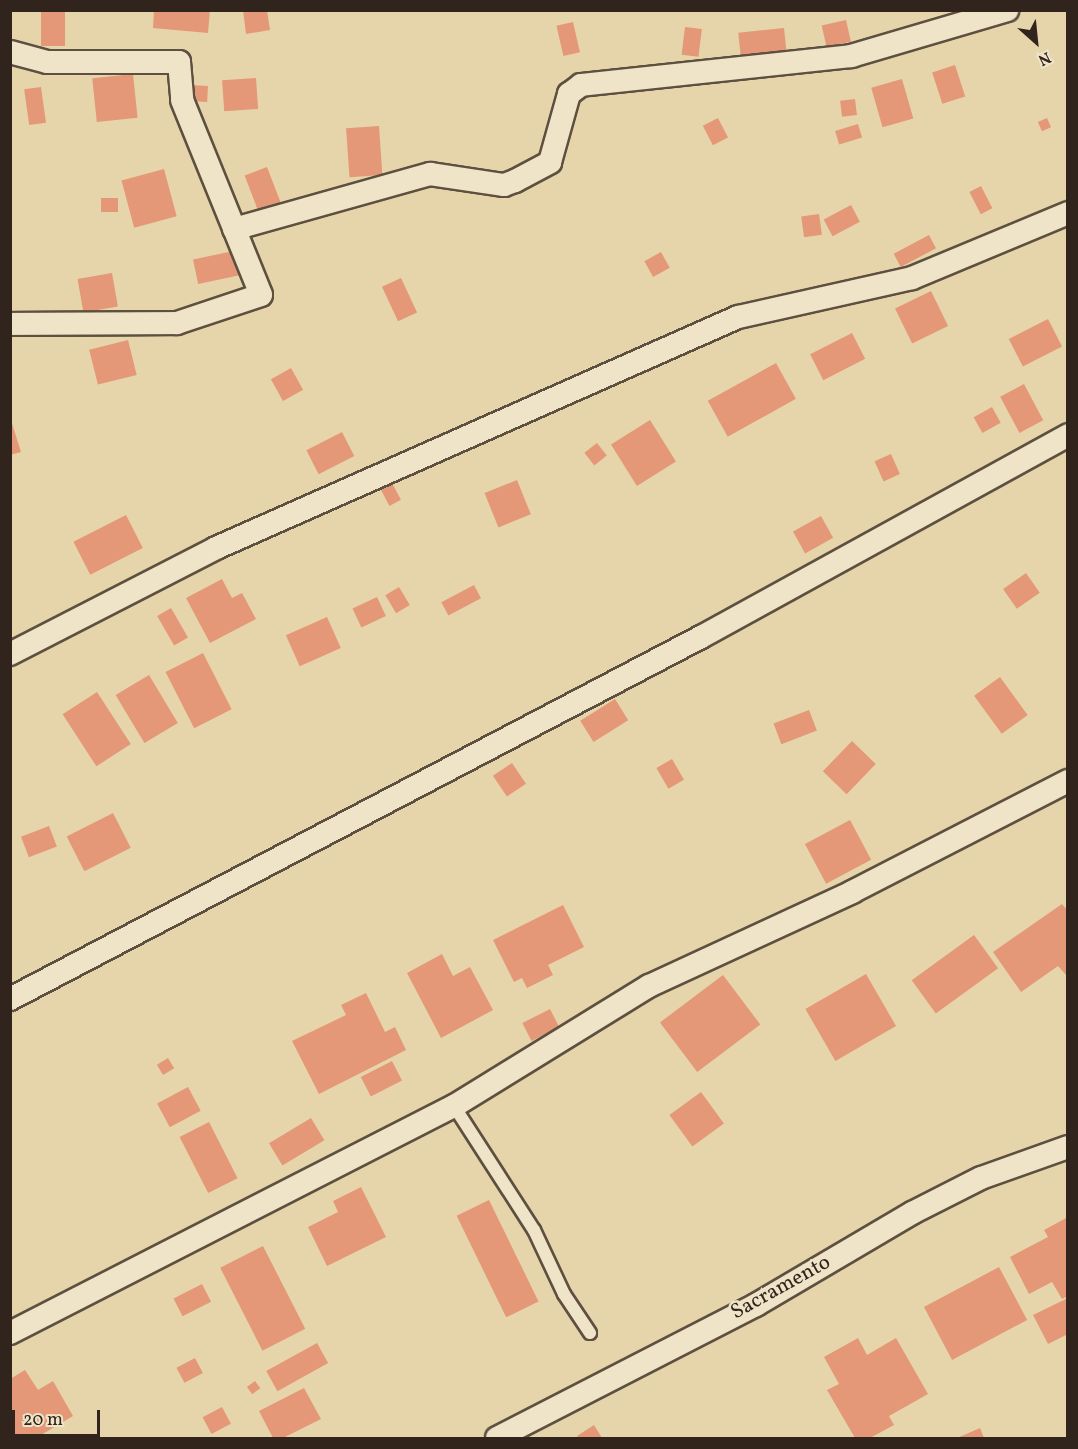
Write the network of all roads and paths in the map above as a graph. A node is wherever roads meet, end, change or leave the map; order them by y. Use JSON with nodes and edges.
{"nodes":[{"id":1,"x":1006,"y":10,"type":"edge"},
{"id":2,"x":10,"y":52,"type":"edge"},
{"id":3,"x":1068,"y":213,"type":"edge"},
{"id":4,"x":234,"y":229,"type":"junction"},
{"id":5,"x":10,"y":324,"type":"edge"},
{"id":6,"x":1068,"y":435,"type":"edge"},
{"id":7,"x":10,"y":654,"type":"edge"},
{"id":8,"x":1068,"y":781,"type":"edge"},
{"id":9,"x":10,"y":999,"type":"edge"},
{"id":10,"x":454,"y":1106,"type":"junction"},
{"id":11,"x":1068,"y":1147,"type":"edge"},
{"id":12,"x":10,"y":1333,"type":"edge"},
{"id":13,"x":590,"y":1333,"type":"dead end"},
{"id":14,"x":497,"y":1438,"type":"edge"}],
"edges":[{"from":1,"to":4,"type":"street"},
{"from":2,"to":4,"type":"street"},
{"from":3,"to":7,"type":"street"},
{"from":4,"to":5,"type":"street"},
{"from":6,"to":9,"type":"street"},
{"from":8,"to":10,"type":"street"},
{"from":10,"to":12,"type":"street"},
{"from":10,"to":13,"type":"lane"},
{"from":11,"to":14,"type":"street","name":"Sacramento"}]}
